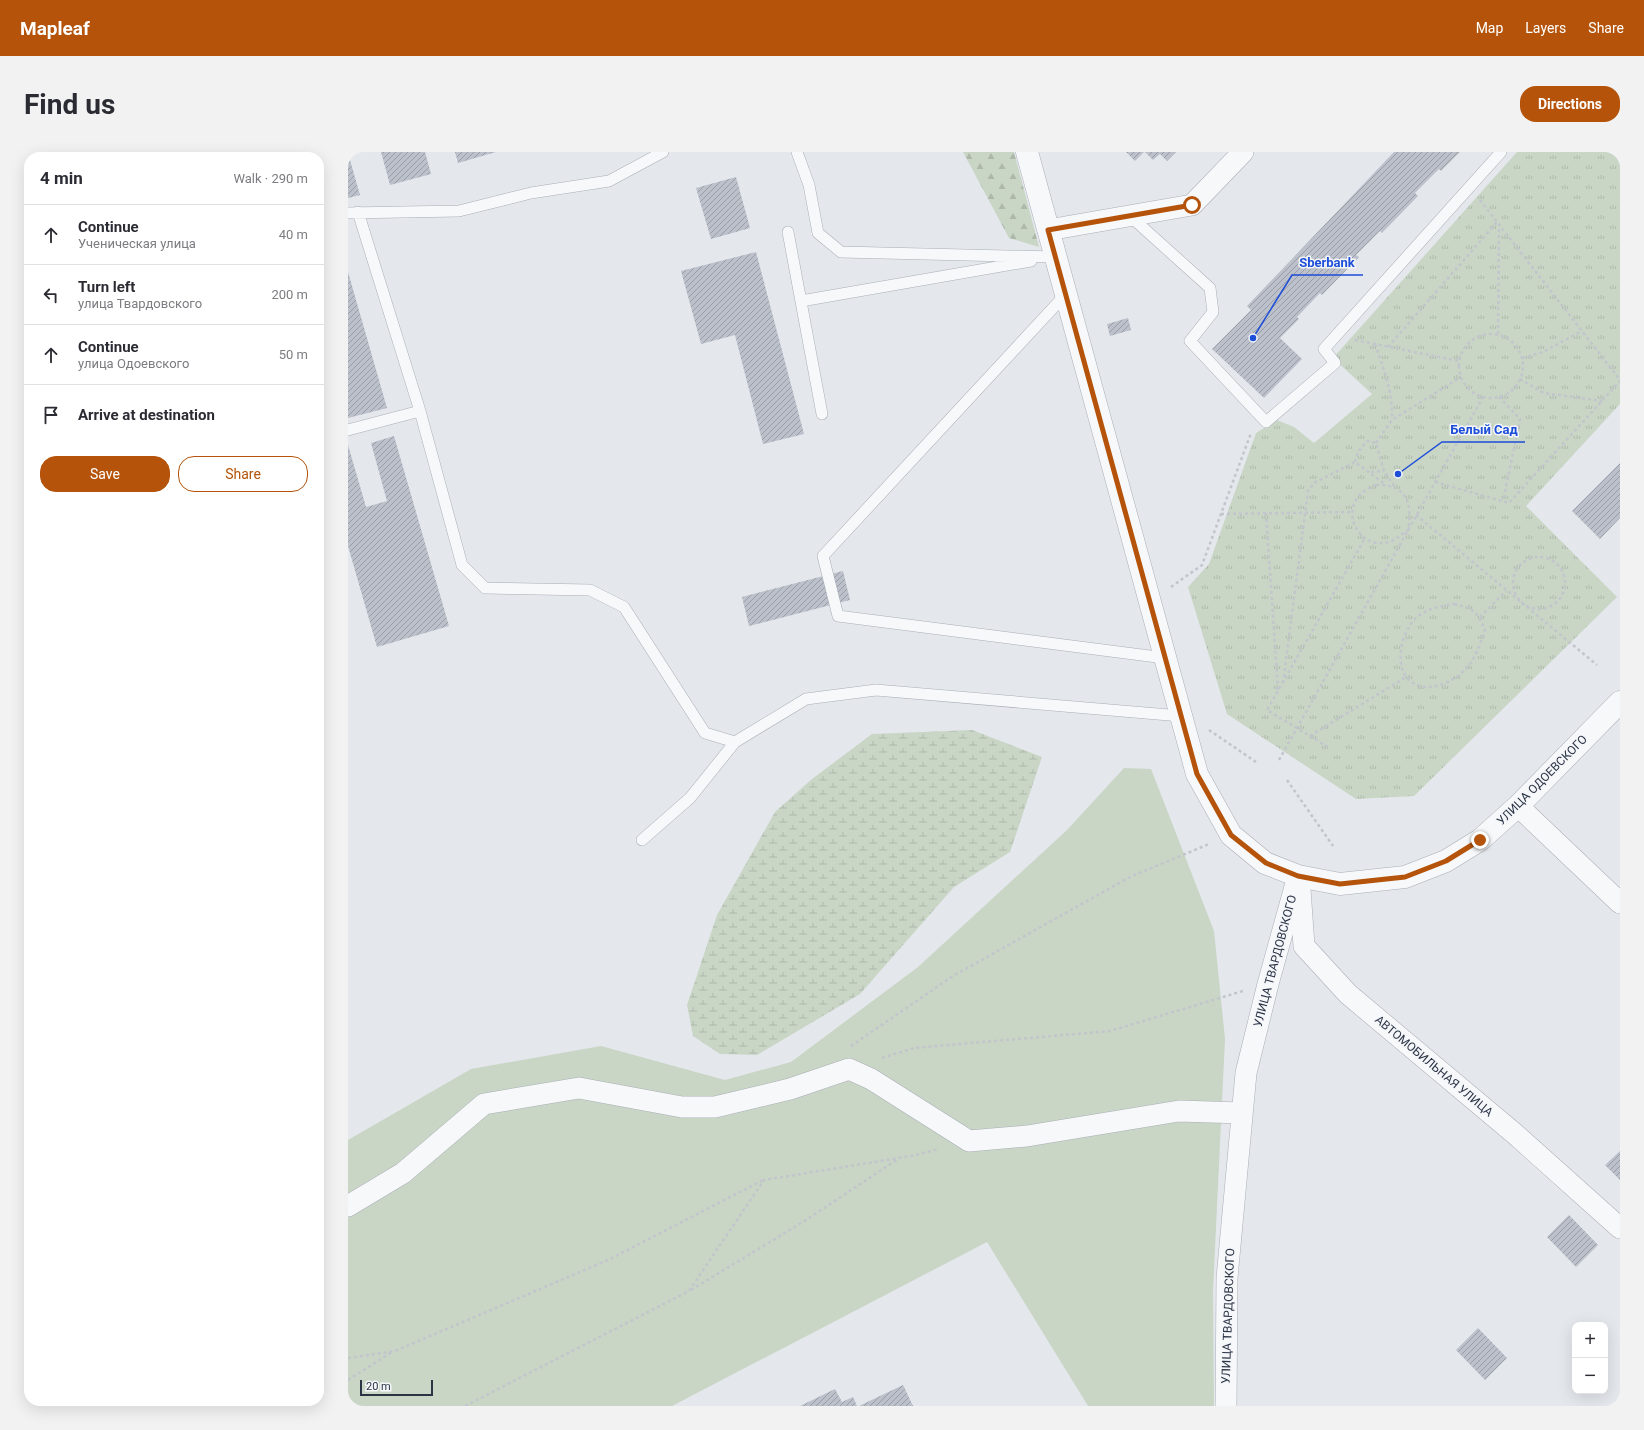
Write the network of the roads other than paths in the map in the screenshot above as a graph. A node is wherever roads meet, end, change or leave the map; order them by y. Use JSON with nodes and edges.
{"nodes":[{"id":1,"x":663,"y":152,"type":"edge"},
{"id":2,"x":797,"y":152,"type":"edge"},
{"id":3,"x":1027,"y":152,"type":"edge"},
{"id":4,"x":1243,"y":152,"type":"edge"},
{"id":5,"x":1501,"y":152,"type":"edge"},
{"id":6,"x":353,"y":213,"type":"edge"},
{"id":7,"x":1130,"y":216,"type":"junction"},
{"id":8,"x":1048,"y":230,"type":"junction"},
{"id":9,"x":788,"y":232,"type":"dead end"},
{"id":10,"x":1055,"y":257,"type":"junction"},
{"id":11,"x":1066,"y":294,"type":"junction"},
{"id":12,"x":801,"y":301,"type":"junction"},
{"id":13,"x":420,"y":411,"type":"junction"},
{"id":14,"x":822,"y":414,"type":"dead end"},
{"id":15,"x":348,"y":430,"type":"edge"},
{"id":16,"x":1165,"y":658,"type":"junction"},
{"id":17,"x":1620,"y":702,"type":"edge"},
{"id":18,"x":1181,"y":716,"type":"junction"},
{"id":19,"x":735,"y":742,"type":"junction"},
{"id":20,"x":1518,"y":806,"type":"junction"},
{"id":21,"x":642,"y":840,"type":"dead end"},
{"id":22,"x":1298,"y":876,"type":"junction"},
{"id":23,"x":1620,"y":902,"type":"edge"},
{"id":24,"x":1242,"y":1114,"type":"junction"},
{"id":25,"x":348,"y":1206,"type":"edge"},
{"id":26,"x":1620,"y":1228,"type":"edge"},
{"id":27,"x":1226,"y":1406,"type":"edge"}],
"edges":[{"from":1,"to":6,"type":"lane"},
{"from":2,"to":10,"type":"lane"},
{"from":3,"to":8,"type":"street"},
{"from":4,"to":7,"type":"street"},
{"from":5,"to":7,"type":"lane"},
{"from":6,"to":13,"type":"lane"},
{"from":7,"to":8,"type":"street"},
{"from":8,"to":10,"type":"street"},
{"from":9,"to":12,"type":"lane"},
{"from":10,"to":11,"type":"street"},
{"from":10,"to":12,"type":"lane"},
{"from":11,"to":16,"type":"street"},
{"from":11,"to":16,"type":"lane"},
{"from":12,"to":14,"type":"lane"},
{"from":13,"to":15,"type":"lane"},
{"from":13,"to":19,"type":"lane"},
{"from":16,"to":18,"type":"street"},
{"from":17,"to":20,"type":"street","name":"УЛИЦА ОДОЕВСКОГО"},
{"from":18,"to":19,"type":"lane"},
{"from":18,"to":22,"type":"street"},
{"from":19,"to":21,"type":"lane"},
{"from":20,"to":22,"type":"street","name":"УЛИЦА ОДОЕВСКОГО"},
{"from":20,"to":23,"type":"street"},
{"from":22,"to":24,"type":"street","name":"УЛИЦА ТВАРДОВСКОГО"},
{"from":22,"to":26,"type":"street","name":"АВТОМОБИЛЬНАЯ УЛИЦА"},
{"from":24,"to":25,"type":"street"},
{"from":24,"to":27,"type":"street","name":"УЛИЦА ТВАРДОВСКОГО"}]}
